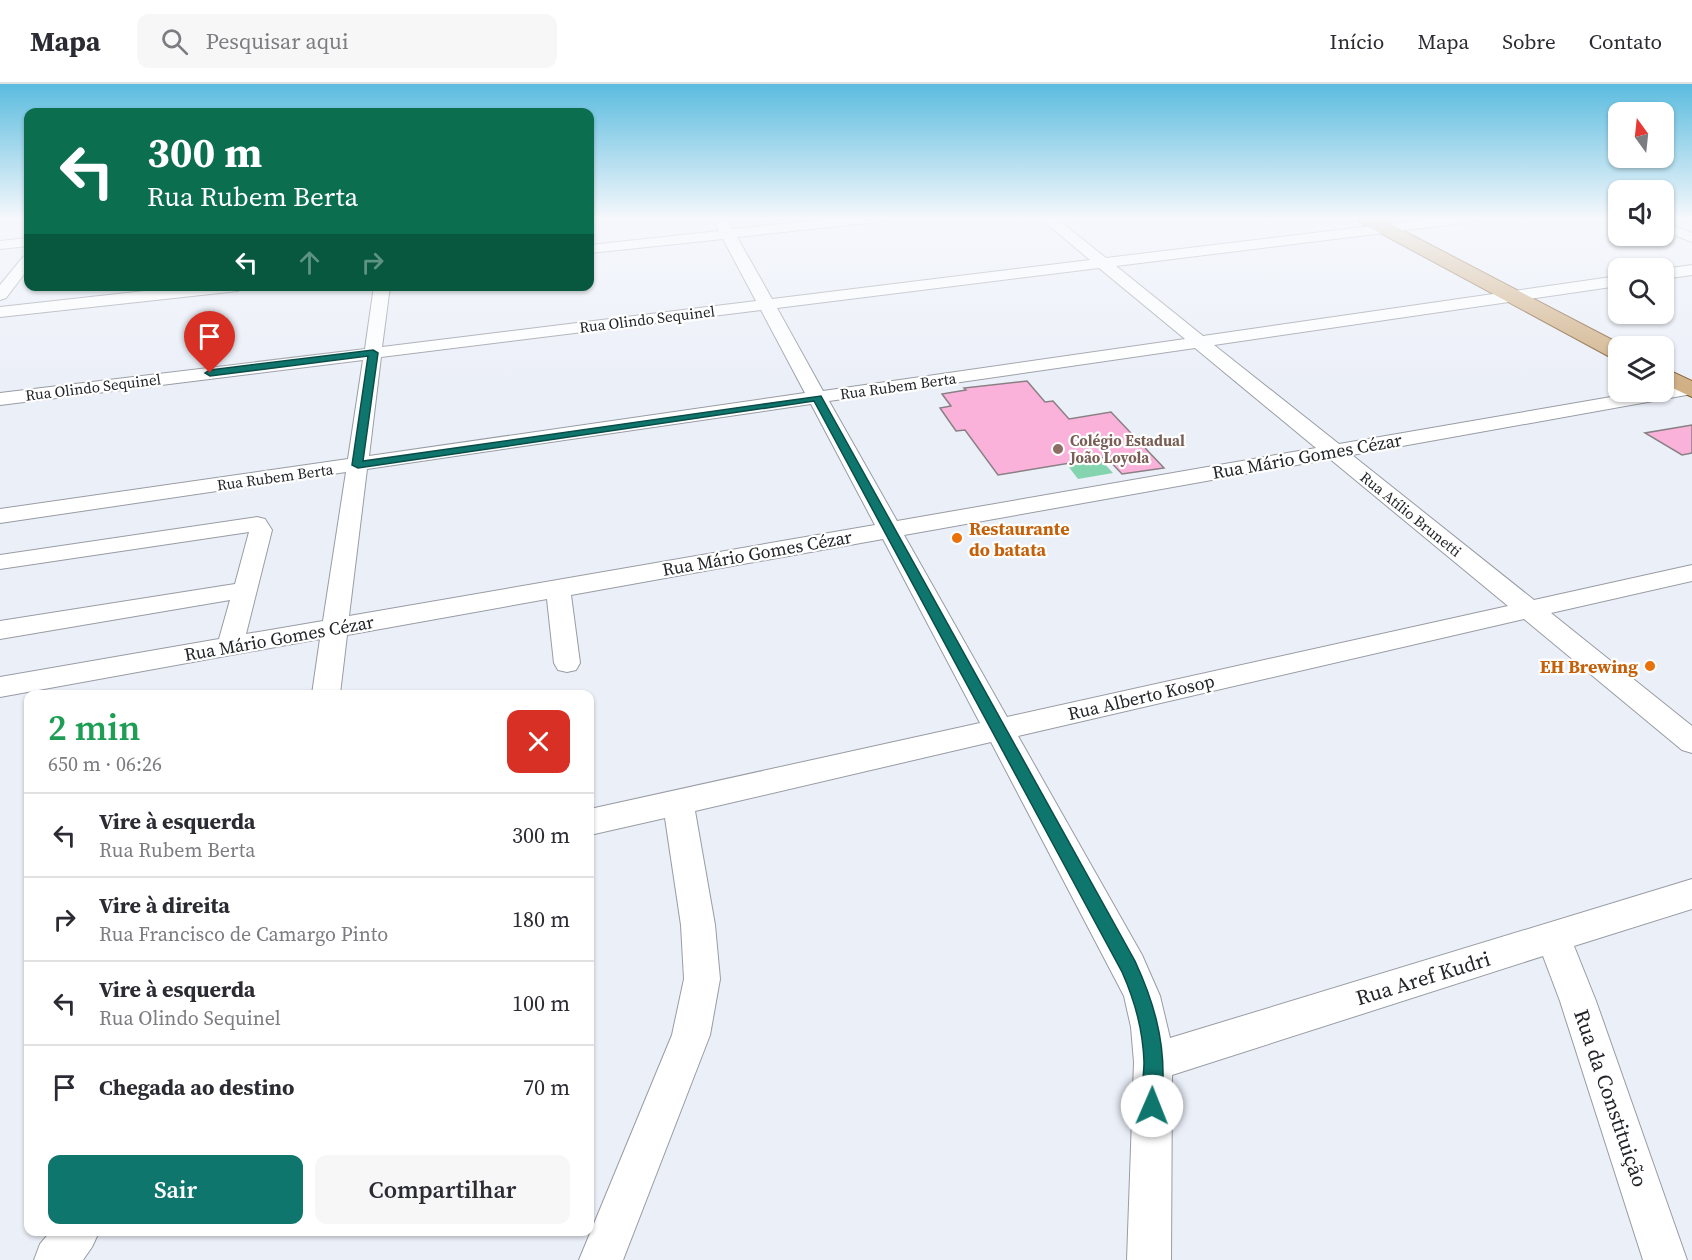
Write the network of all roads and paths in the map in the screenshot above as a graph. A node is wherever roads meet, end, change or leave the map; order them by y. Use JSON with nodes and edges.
{"nodes":[{"id":1,"x":18,"y":273,"type":"edge"},
{"id":2,"x":749,"y":273,"type":"edge"},
{"id":3,"x":1023,"y":273,"type":"edge"},
{"id":4,"x":1114,"y":273,"type":"edge"},
{"id":5,"x":1470,"y":273,"type":"edge"},
{"id":6,"x":1608,"y":282,"type":"edge"},
{"id":7,"x":192,"y":291,"type":"edge"},
{"id":8,"x":381,"y":291,"type":"edge"},
{"id":9,"x":0,"y":295,"type":"edge"},
{"id":10,"x":1514,"y":296,"type":"junction"},
{"id":11,"x":766,"y":305,"type":"junction"},
{"id":12,"x":0,"y":312,"type":"edge"},
{"id":13,"x":1199,"y":342,"type":"junction"},
{"id":14,"x":1608,"y":347,"type":"edge"},
{"id":15,"x":373,"y":353,"type":"junction"},
{"id":16,"x":1674,"y":380,"type":"edge"},
{"id":17,"x":1691,"y":389,"type":"edge"},
{"id":18,"x":817,"y":398,"type":"junction"},
{"id":19,"x":0,"y":399,"type":"edge"},
{"id":20,"x":1334,"y":451,"type":"junction"},
{"id":21,"x":358,"y":465,"type":"junction"},
{"id":22,"x":0,"y":516,"type":"edge"},
{"id":23,"x":890,"y":530,"type":"junction"},
{"id":24,"x":1,"y":564,"type":"edge"},
{"id":25,"x":1692,"y":573,"type":"edge"},
{"id":26,"x":558,"y":589,"type":"junction"},
{"id":27,"x":245,"y":590,"type":"junction"},
{"id":28,"x":1529,"y":609,"type":"junction"},
{"id":29,"x":335,"y":628,"type":"junction"},
{"id":30,"x":0,"y":630,"type":"edge"},
{"id":31,"x":230,"y":647,"type":"junction"},
{"id":32,"x":567,"y":663,"type":"dead end"},
{"id":33,"x":0,"y":687,"type":"edge"},
{"id":34,"x":327,"y":690,"type":"edge"},
{"id":35,"x":999,"y":729,"type":"junction"},
{"id":36,"x":1692,"y":742,"type":"edge"},
{"id":37,"x":678,"y":802,"type":"junction"},
{"id":38,"x":594,"y":821,"type":"edge"},
{"id":39,"x":1692,"y":894,"type":"edge"},
{"id":40,"x":1552,"y":938,"type":"junction"},
{"id":41,"x":1154,"y":1062,"type":"junction"},
{"id":42,"x":73,"y":1236,"type":"edge"},
{"id":43,"x":56,"y":1260,"type":"edge"},
{"id":44,"x":601,"y":1260,"type":"edge"},
{"id":45,"x":1149,"y":1260,"type":"edge"},
{"id":46,"x":1665,"y":1260,"type":"edge"}],
"edges":[{"from":1,"to":9,"type":"street"},
{"from":2,"to":11,"type":"street"},
{"from":3,"to":11,"type":"street","name":"Rua Olindo Sequinel"},
{"from":4,"to":13,"type":"street","name":"Rua Atílio Brunetti"},
{"from":5,"to":10,"type":"main road"},
{"from":6,"to":10,"type":"street","name":"Rua Rubem Berta"},
{"from":7,"to":12,"type":"street"},
{"from":8,"to":15,"type":"street"},
{"from":10,"to":13,"type":"street","name":"Rua Rubem Berta"},
{"from":10,"to":14,"type":"main road"},
{"from":11,"to":15,"type":"street","name":"Rua Olindo Sequinel"},
{"from":11,"to":18,"type":"street"},
{"from":13,"to":18,"type":"street","name":"Rua Rubem Berta"},
{"from":13,"to":20,"type":"street","name":"Rua Atílio Brunetti"},
{"from":15,"to":19,"type":"street","name":"Rua Olindo Sequinel"},
{"from":15,"to":21,"type":"street"},
{"from":16,"to":17,"type":"main road"},
{"from":17,"to":20,"type":"street","name":"Rua Mário Gomes Cézar"},
{"from":18,"to":21,"type":"street","name":"Rua Rubem Berta"},
{"from":18,"to":23,"type":"street"},
{"from":20,"to":23,"type":"street","name":"Rua Mário Gomes Cézar"},
{"from":20,"to":28,"type":"street","name":"Rua Atílio Brunetti"},
{"from":21,"to":22,"type":"street","name":"Rua Rubem Berta"},
{"from":21,"to":29,"type":"street"},
{"from":23,"to":26,"type":"street","name":"Rua Mário Gomes Cézar"},
{"from":23,"to":35,"type":"street"},
{"from":24,"to":27,"type":"street"},
{"from":25,"to":28,"type":"street","name":"Rua Alberto Kosop"},
{"from":26,"to":29,"type":"street","name":"Rua Mário Gomes Cézar"},
{"from":26,"to":32,"type":"street"},
{"from":27,"to":30,"type":"street"},
{"from":27,"to":31,"type":"street"},
{"from":28,"to":35,"type":"street","name":"Rua Alberto Kosop"},
{"from":28,"to":36,"type":"street","name":"Rua Atílio Brunetti"},
{"from":29,"to":31,"type":"street","name":"Rua Mário Gomes Cézar"},
{"from":29,"to":34,"type":"street"},
{"from":31,"to":33,"type":"street","name":"Rua Mário Gomes Cézar"},
{"from":35,"to":37,"type":"street","name":"Rua Alberto Kosop"},
{"from":35,"to":41,"type":"street"},
{"from":37,"to":38,"type":"street","name":"Rua Alberto Kosop"},
{"from":37,"to":44,"type":"street"},
{"from":39,"to":40,"type":"street","name":"Rua Aref Kudri"},
{"from":40,"to":41,"type":"street","name":"Rua Aref Kudri"},
{"from":40,"to":46,"type":"street","name":"Rua da Constituição"},
{"from":41,"to":45,"type":"street"},
{"from":42,"to":43,"type":"street"}]}
